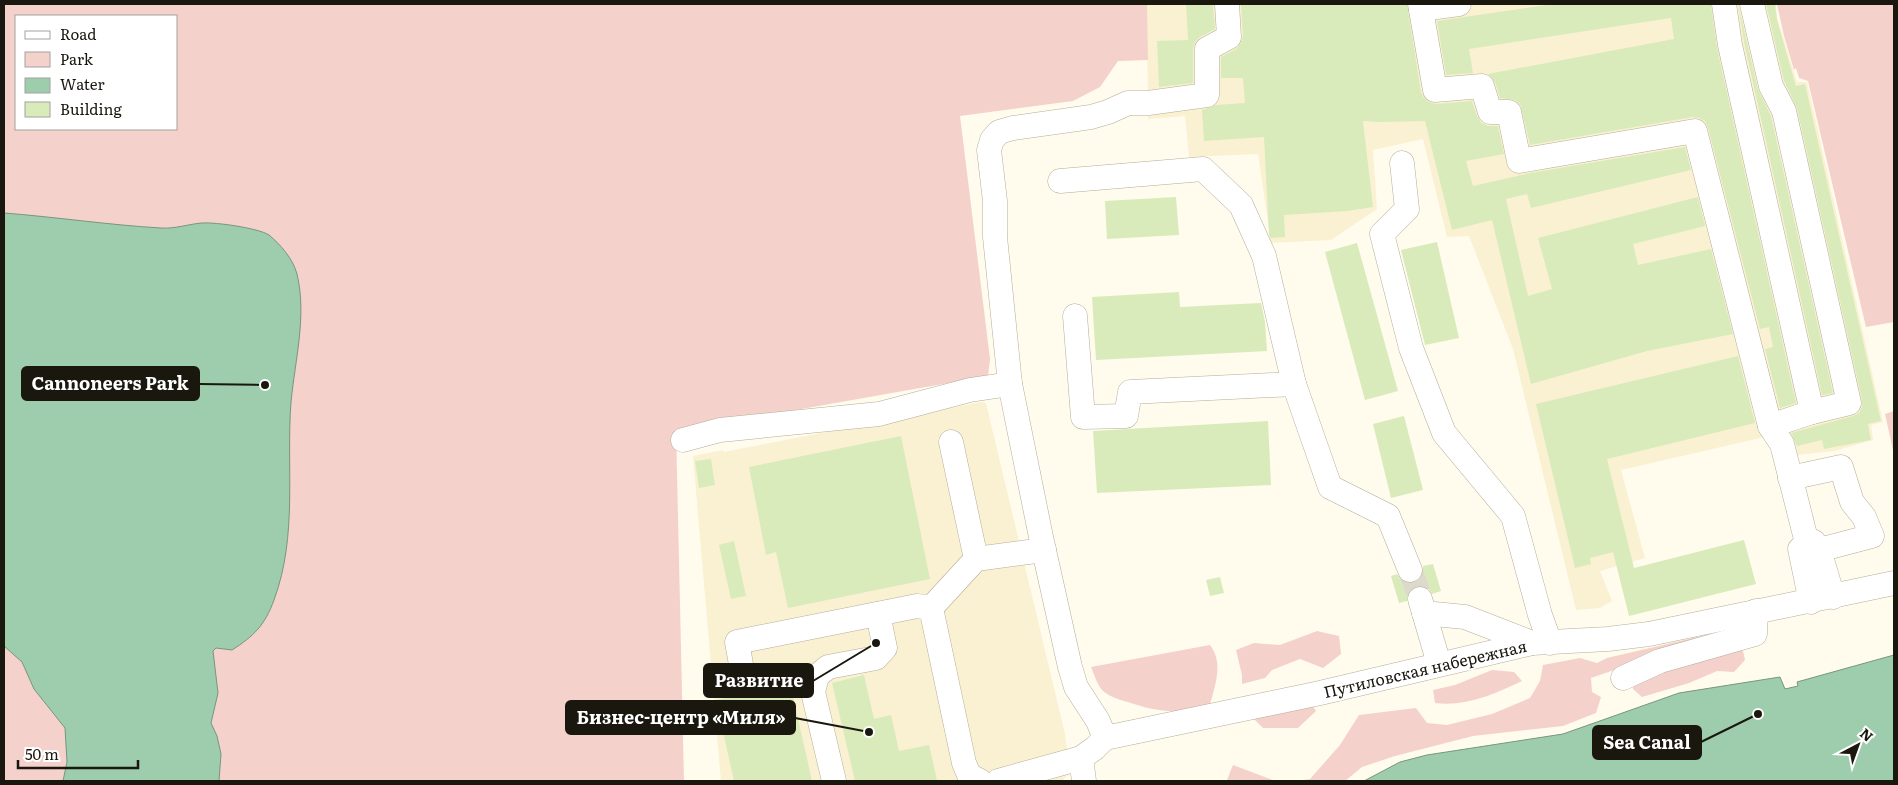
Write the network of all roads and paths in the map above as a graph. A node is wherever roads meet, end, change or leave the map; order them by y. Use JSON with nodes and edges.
{"nodes":[{"id":1,"x":1227,"y":4,"type":"edge"},
{"id":2,"x":1459,"y":4,"type":"edge"},
{"id":3,"x":1724,"y":4,"type":"edge"},
{"id":4,"x":1752,"y":4,"type":"edge"},
{"id":5,"x":1420,"y":7,"type":"edge"},
{"id":6,"x":1402,"y":163,"type":"dead end"},
{"id":7,"x":1060,"y":181,"type":"dead end"},
{"id":8,"x":1075,"y":316,"type":"dead end"},
{"id":9,"x":1010,"y":384,"type":"junction"},
{"id":10,"x":1294,"y":384,"type":"junction"},
{"id":11,"x":1812,"y":412,"type":"junction"},
{"id":12,"x":1770,"y":426,"type":"junction"},
{"id":13,"x":683,"y":440,"type":"dead end"},
{"id":14,"x":951,"y":442,"type":"dead end"},
{"id":15,"x":1790,"y":478,"type":"junction"},
{"id":16,"x":1813,"y":547,"type":"junction"},
{"id":17,"x":1044,"y":550,"type":"junction"},
{"id":18,"x":976,"y":559,"type":"junction"},
{"id":19,"x":1410,"y":570,"type":"tunnel mouth"},
{"id":20,"x":1894,"y":583,"type":"edge"},
{"id":21,"x":1822,"y":599,"type":"junction"},
{"id":22,"x":931,"y":608,"type":"junction"},
{"id":23,"x":1756,"y":611,"type":"junction"},
{"id":24,"x":878,"y":614,"type":"junction"},
{"id":25,"x":1541,"y":643,"type":"junction"},
{"id":26,"x":1439,"y":664,"type":"junction"},
{"id":27,"x":742,"y":670,"type":"dead end"},
{"id":28,"x":1623,"y":678,"type":"dead end"},
{"id":29,"x":1105,"y":738,"type":"junction"},
{"id":30,"x":1081,"y":758,"type":"junction"},
{"id":31,"x":834,"y":781,"type":"edge"},
{"id":32,"x":980,"y":781,"type":"edge"},
{"id":33,"x":998,"y":781,"type":"edge"},
{"id":34,"x":1084,"y":781,"type":"edge"}],
"edges":[{"from":1,"to":9,"type":"street"},
{"from":2,"to":5,"type":"street"},
{"from":3,"to":11,"type":"street"},
{"from":4,"to":11,"type":"street"},
{"from":5,"to":12,"type":"street"},
{"from":6,"to":25,"type":"street"},
{"from":7,"to":10,"type":"street"},
{"from":8,"to":10,"type":"street"},
{"from":9,"to":13,"type":"street"},
{"from":9,"to":17,"type":"street"},
{"from":10,"to":19,"type":"street"},
{"from":11,"to":12,"type":"street"},
{"from":12,"to":15,"type":"street"},
{"from":14,"to":18,"type":"street"},
{"from":15,"to":16,"type":"street"},
{"from":15,"to":16,"type":"street"},
{"from":16,"to":21,"type":"street"},
{"from":17,"to":18,"type":"street"},
{"from":17,"to":29,"type":"street"},
{"from":18,"to":22,"type":"street"},
{"from":20,"to":21,"type":"street","name":"Путиловская набережная"},
{"from":21,"to":23,"type":"street","name":"Путиловская набережная"},
{"from":22,"to":24,"type":"street"},
{"from":22,"to":32,"type":"street"},
{"from":23,"to":25,"type":"street","name":"Путиловская набережная"},
{"from":23,"to":28,"type":"street"},
{"from":24,"to":27,"type":"street"},
{"from":24,"to":31,"type":"street"},
{"from":25,"to":26,"type":"street","name":"Путиловская набережная"},
{"from":25,"to":26,"type":"street"},
{"from":26,"to":29,"type":"street","name":"Путиловская набережная"},
{"from":29,"to":30,"type":"street"},
{"from":30,"to":33,"type":"street"},
{"from":30,"to":34,"type":"street"}]}
